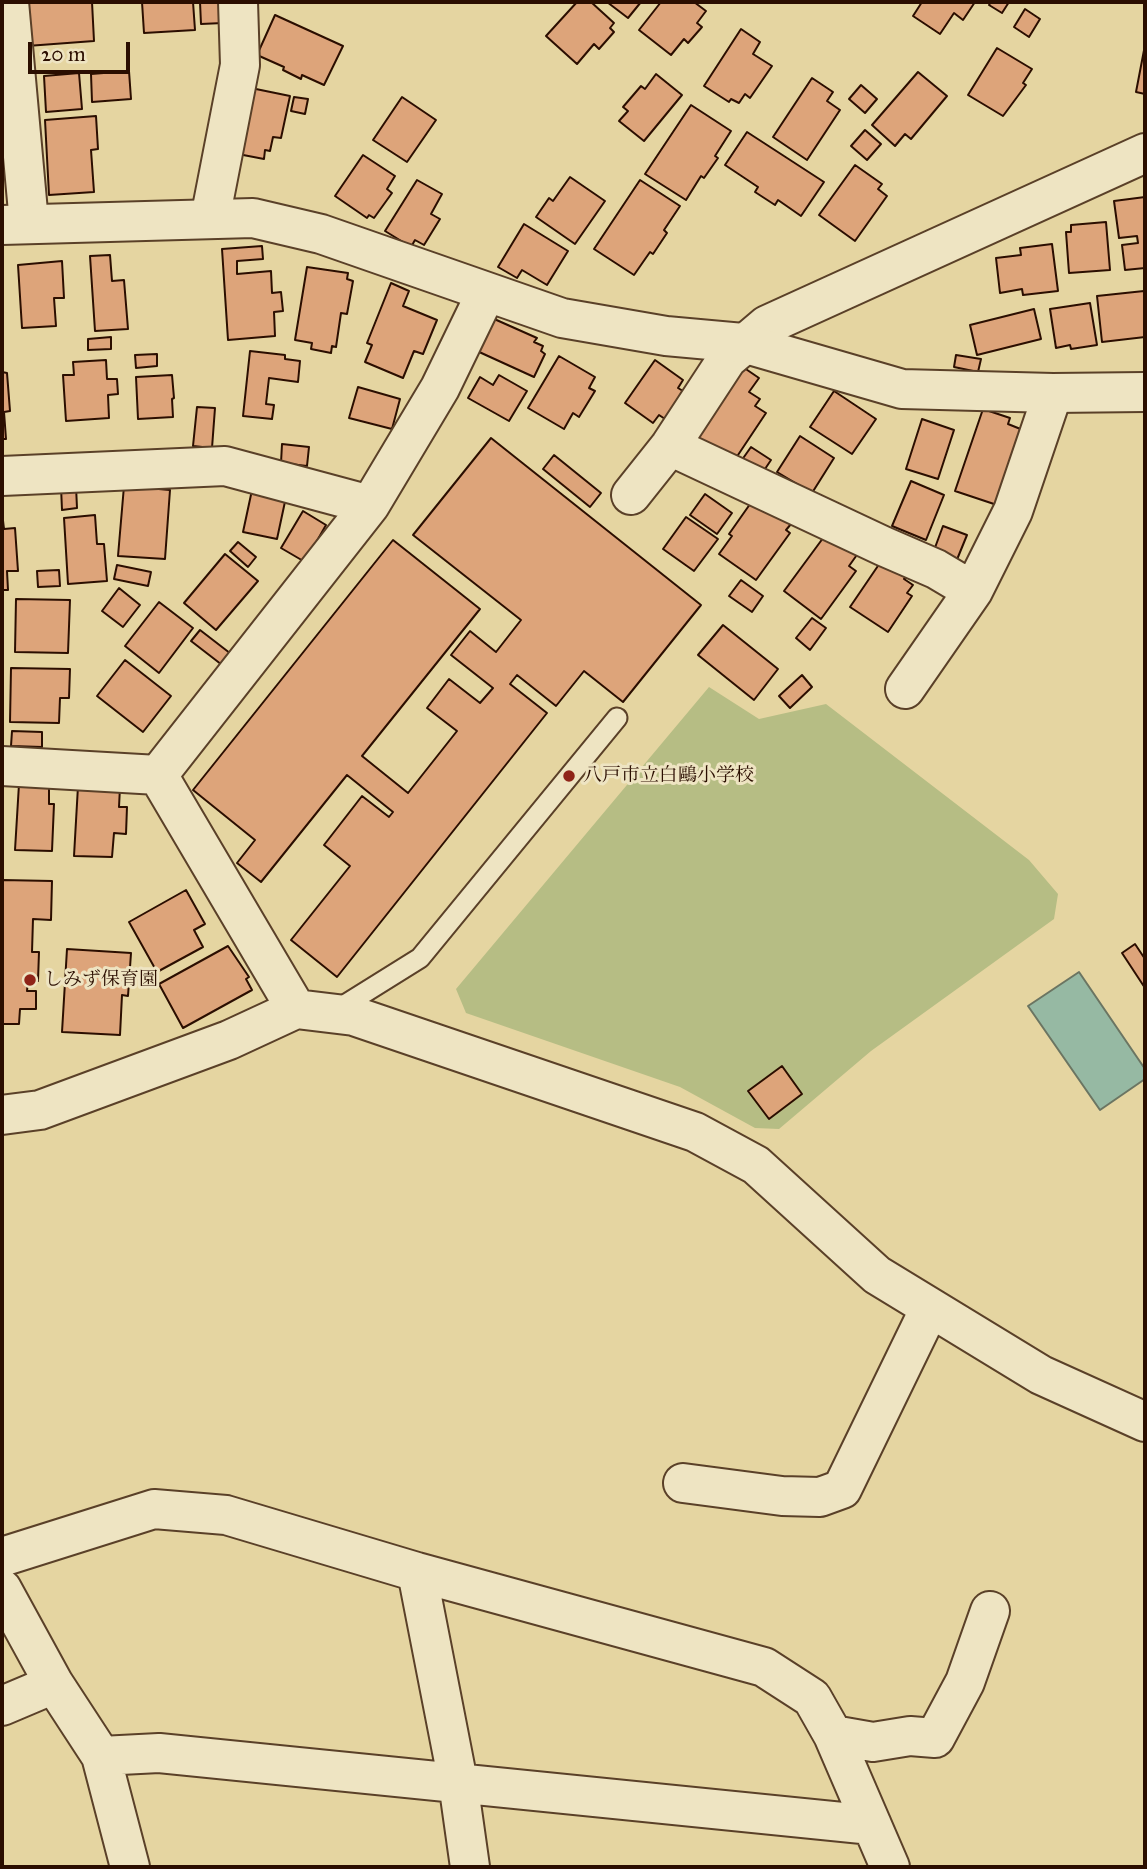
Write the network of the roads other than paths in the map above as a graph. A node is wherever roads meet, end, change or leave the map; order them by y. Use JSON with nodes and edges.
{"nodes":[{"id":1,"x":9,"y":2,"type":"edge"},
{"id":2,"x":238,"y":2,"type":"edge"},
{"id":3,"x":1145,"y":153,"type":"edge"},
{"id":4,"x":210,"y":219,"type":"junction"},
{"id":5,"x":15,"y":224,"type":"edge"},
{"id":6,"x":486,"y":293,"type":"junction"},
{"id":7,"x":743,"y":343,"type":"junction"},
{"id":8,"x":1145,"y":392,"type":"edge"},
{"id":9,"x":1053,"y":393,"type":"junction"},
{"id":10,"x":670,"y":446,"type":"junction"},
{"id":11,"x":2,"y":476,"type":"edge"},
{"id":12,"x":631,"y":495,"type":"dead end"},
{"id":13,"x":370,"y":506,"type":"junction"},
{"id":14,"x":973,"y":591,"type":"junction"},
{"id":15,"x":905,"y":689,"type":"dead end"},
{"id":16,"x":617,"y":718,"type":"dead end"},
{"id":17,"x":2,"y":766,"type":"edge"},
{"id":18,"x":158,"y":775,"type":"junction"},
{"id":19,"x":314,"y":1011,"type":"junction"},
{"id":20,"x":2,"y":1115,"type":"edge"},
{"id":21,"x":930,"y":1308,"type":"junction"},
{"id":22,"x":1145,"y":1422,"type":"edge"},
{"id":23,"x":684,"y":1483,"type":"dead end"},
{"id":24,"x":2,"y":1557,"type":"edge"},
{"id":25,"x":417,"y":1572,"type":"junction"},
{"id":26,"x":2,"y":1589,"type":"edge"},
{"id":27,"x":990,"y":1611,"type":"dead end"},
{"id":28,"x":54,"y":1684,"type":"junction"},
{"id":29,"x":2,"y":1706,"type":"edge"},
{"id":30,"x":833,"y":1735,"type":"junction"},
{"id":31,"x":102,"y":1756,"type":"junction"},
{"id":32,"x":458,"y":1782,"type":"junction"},
{"id":33,"x":872,"y":1825,"type":"junction"},
{"id":34,"x":130,"y":1867,"type":"edge"},
{"id":35,"x":470,"y":1867,"type":"edge"},
{"id":36,"x":890,"y":1867,"type":"edge"}],
"edges":[{"from":1,"to":5,"type":"street"},
{"from":2,"to":4,"type":"street"},
{"from":3,"to":7,"type":"street"},
{"from":4,"to":5,"type":"street"},
{"from":4,"to":6,"type":"street"},
{"from":6,"to":7,"type":"street"},
{"from":6,"to":13,"type":"street"},
{"from":7,"to":9,"type":"street"},
{"from":7,"to":10,"type":"street"},
{"from":8,"to":9,"type":"street"},
{"from":9,"to":14,"type":"street"},
{"from":10,"to":12,"type":"street"},
{"from":10,"to":14,"type":"street"},
{"from":11,"to":13,"type":"street"},
{"from":13,"to":18,"type":"street"},
{"from":14,"to":15,"type":"street"},
{"from":16,"to":19,"type":"lane"},
{"from":17,"to":18,"type":"street"},
{"from":18,"to":19,"type":"street"},
{"from":19,"to":20,"type":"street"},
{"from":19,"to":21,"type":"street"},
{"from":21,"to":22,"type":"street"},
{"from":21,"to":23,"type":"street"},
{"from":24,"to":25,"type":"street"},
{"from":25,"to":30,"type":"street"},
{"from":25,"to":32,"type":"street"},
{"from":26,"to":28,"type":"street"},
{"from":27,"to":30,"type":"street"},
{"from":28,"to":29,"type":"street"},
{"from":28,"to":31,"type":"street"},
{"from":30,"to":33,"type":"street"},
{"from":31,"to":32,"type":"street"},
{"from":31,"to":34,"type":"street"},
{"from":32,"to":33,"type":"street"},
{"from":32,"to":35,"type":"street"},
{"from":33,"to":36,"type":"street"}]}
